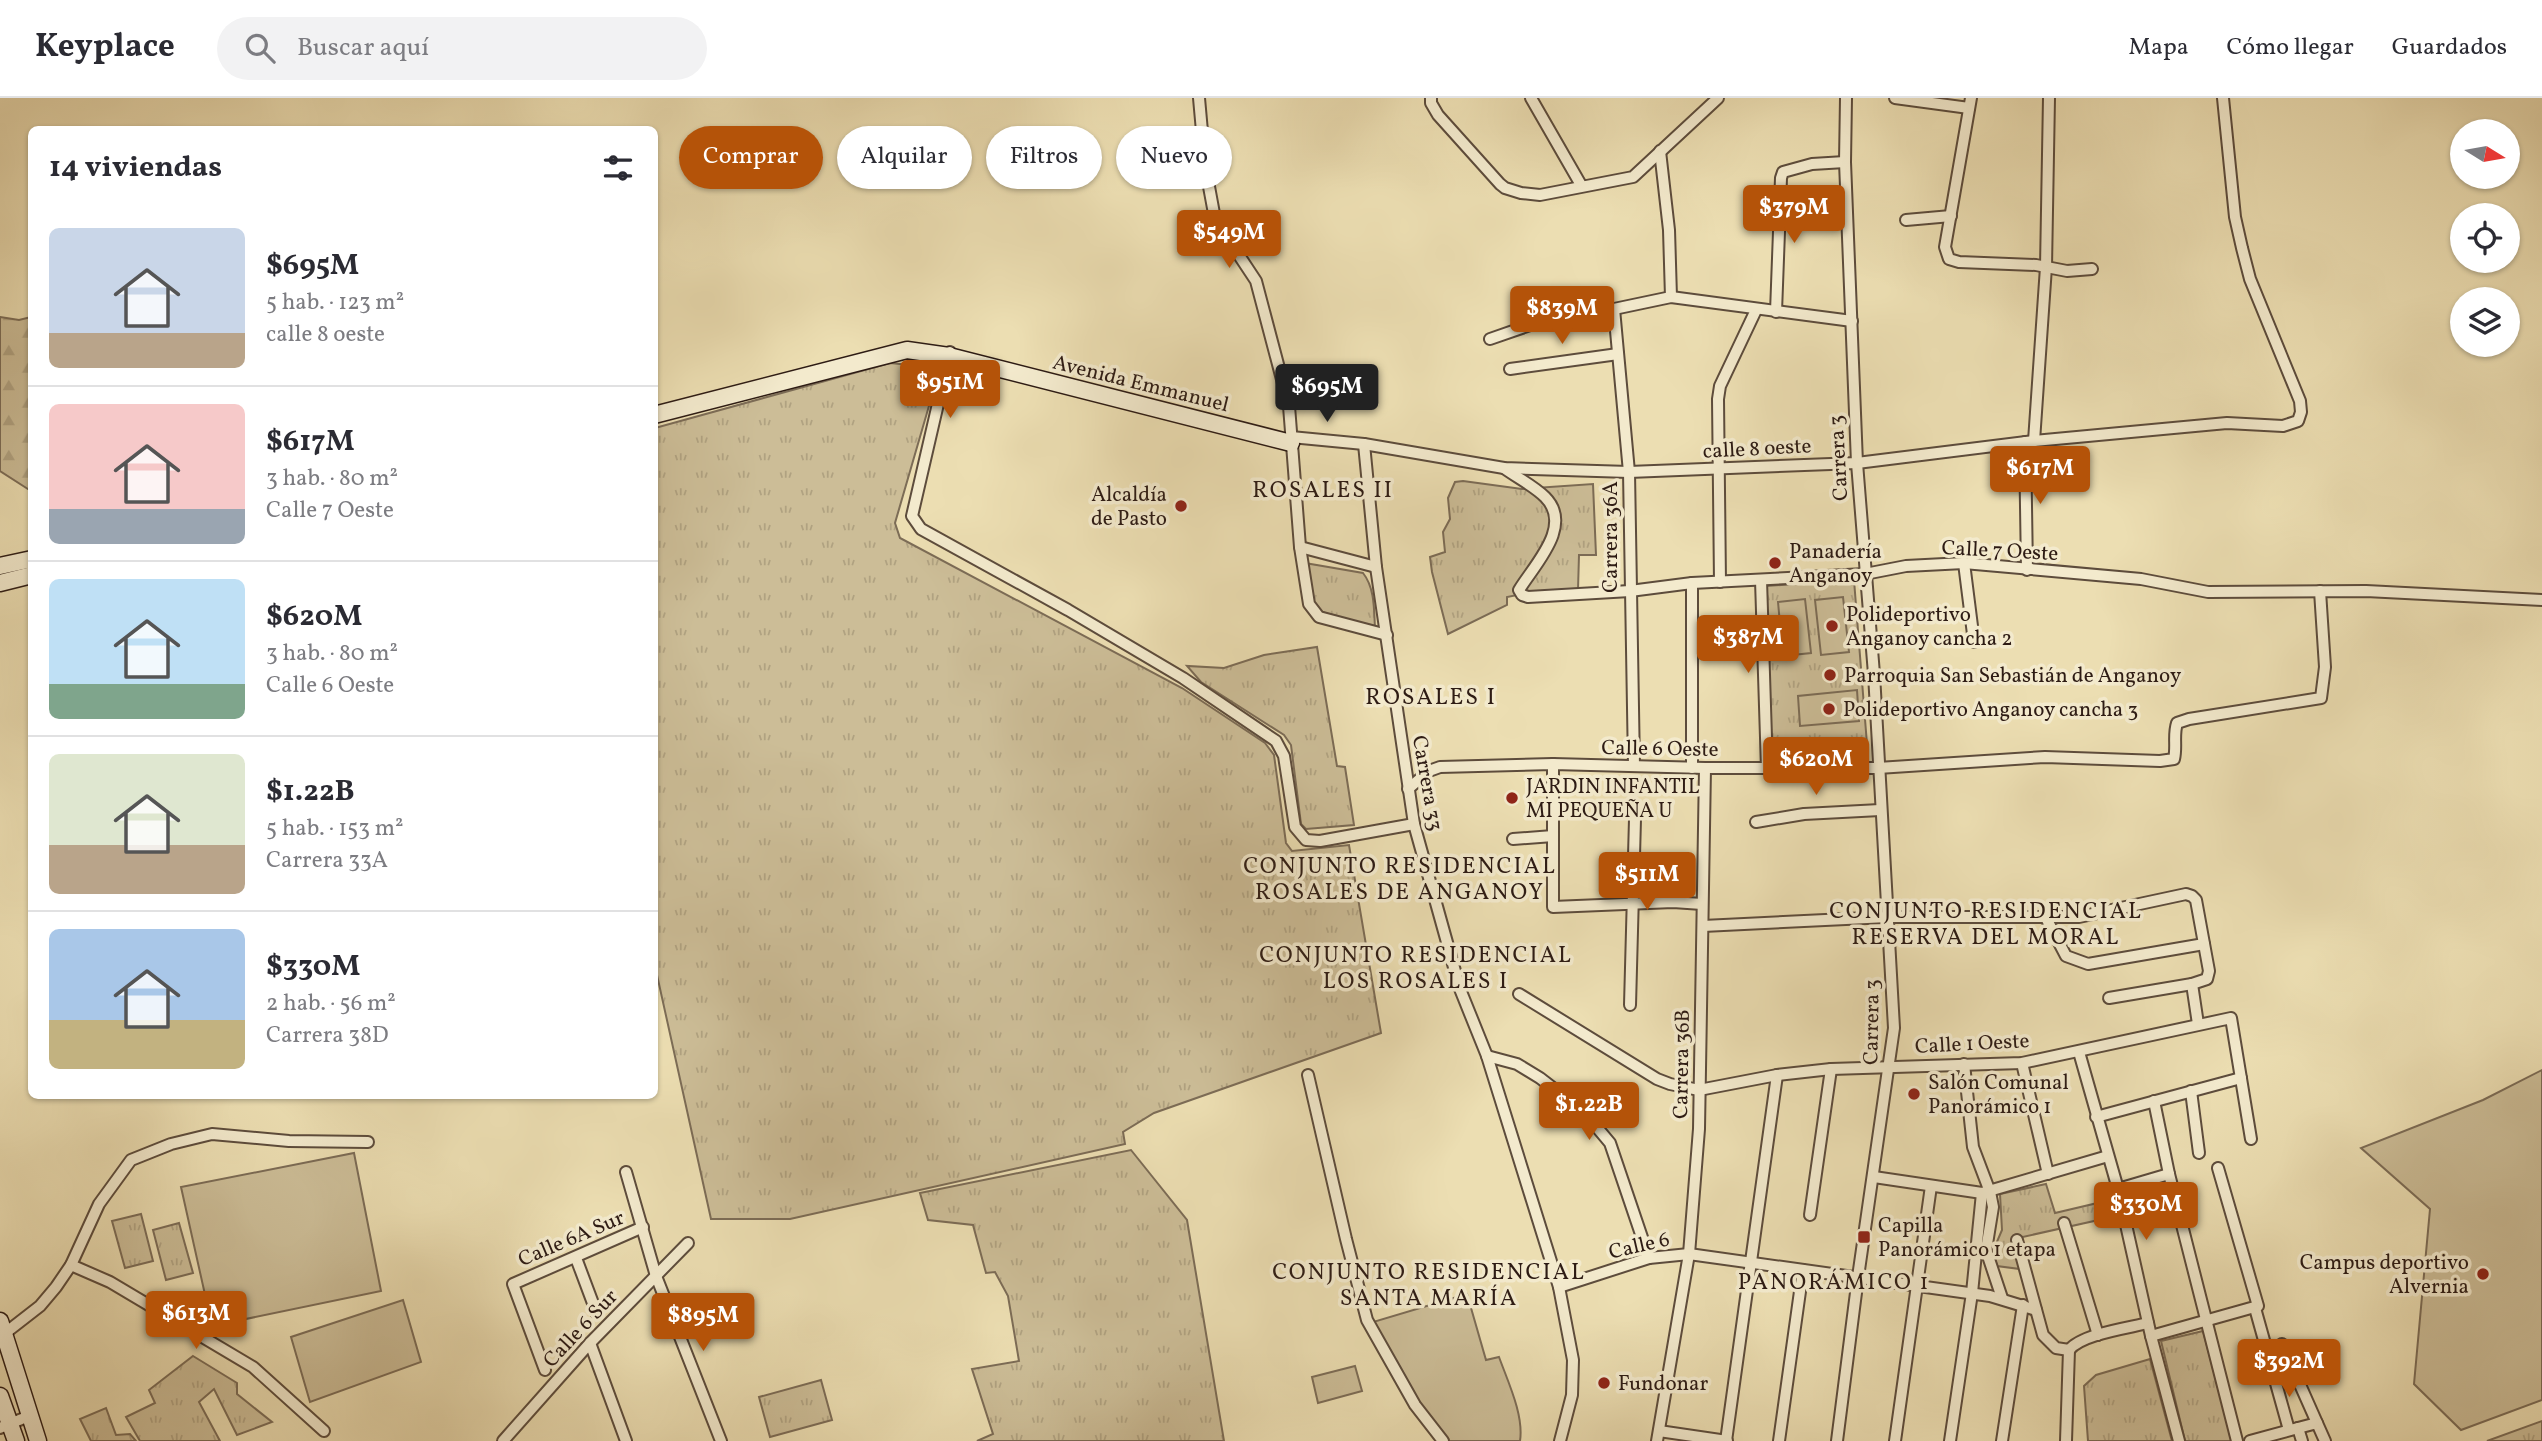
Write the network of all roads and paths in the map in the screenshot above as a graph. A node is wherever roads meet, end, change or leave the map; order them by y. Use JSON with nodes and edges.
{"nodes":[{"id":1,"x":1199,"y":98,"type":"edge"},
{"id":2,"x":1431,"y":98,"type":"edge"},
{"id":3,"x":1531,"y":98,"type":"edge"},
{"id":4,"x":1718,"y":98,"type":"edge"},
{"id":5,"x":1846,"y":98,"type":"edge"},
{"id":6,"x":1895,"y":98,"type":"edge"},
{"id":7,"x":2049,"y":98,"type":"edge"},
{"id":8,"x":2223,"y":98,"type":"edge"},
{"id":9,"x":1970,"y":103,"type":"edge"},
{"id":10,"x":1660,"y":152,"type":"junction"},
{"id":11,"x":1846,"y":162,"type":"junction"},
{"id":12,"x":1581,"y":186,"type":"junction"},
{"id":13,"x":1951,"y":216,"type":"junction"},
{"id":14,"x":1906,"y":220,"type":"dead end"},
{"id":15,"x":2046,"y":267,"type":"junction"},
{"id":16,"x":2092,"y":269,"type":"dead end"},
{"id":17,"x":1671,"y":297,"type":"junction"},
{"id":18,"x":1614,"y":309,"type":"junction"},
{"id":19,"x":1756,"y":310,"type":"junction"},
{"id":20,"x":1776,"y":312,"type":"junction"},
{"id":21,"x":1852,"y":321,"type":"junction"},
{"id":22,"x":1490,"y":339,"type":"dead end"},
{"id":23,"x":950,"y":353,"type":"junction"},
{"id":24,"x":1618,"y":354,"type":"junction"},
{"id":25,"x":1510,"y":369,"type":"dead end"},
{"id":26,"x":658,"y":411,"type":"edge"},
{"id":27,"x":1291,"y":440,"type":"junction"},
{"id":28,"x":2029,"y":442,"type":"junction"},
{"id":29,"x":1364,"y":444,"type":"junction"},
{"id":30,"x":1857,"y":463,"type":"junction"},
{"id":31,"x":1504,"y":468,"type":"junction"},
{"id":32,"x":1718,"y":470,"type":"junction"},
{"id":33,"x":1629,"y":472,"type":"junction"},
{"id":34,"x":1300,"y":547,"type":"junction"},
{"id":35,"x":28,"y":560,"type":"edge"},
{"id":36,"x":1964,"y":563,"type":"junction"},
{"id":37,"x":0,"y":566,"type":"edge"},
{"id":38,"x":1376,"y":567,"type":"junction"},
{"id":39,"x":2026,"y":570,"type":"junction"},
{"id":40,"x":1865,"y":574,"type":"junction"},
{"id":41,"x":28,"y":576,"type":"edge"},
{"id":42,"x":1761,"y":580,"type":"junction"},
{"id":43,"x":1720,"y":582,"type":"junction"},
{"id":44,"x":0,"y":583,"type":"edge"},
{"id":45,"x":1692,"y":583,"type":"junction"},
{"id":46,"x":1630,"y":591,"type":"junction"},
{"id":47,"x":2320,"y":592,"type":"junction"},
{"id":48,"x":2542,"y":600,"type":"edge"},
{"id":49,"x":1387,"y":635,"type":"junction"},
{"id":50,"x":1974,"y":642,"type":"dead end"},
{"id":51,"x":1553,"y":764,"type":"junction"},
{"id":52,"x":1634,"y":766,"type":"junction"},
{"id":53,"x":1692,"y":768,"type":"junction"},
{"id":54,"x":1705,"y":768,"type":"junction"},
{"id":55,"x":1878,"y":768,"type":"junction"},
{"id":56,"x":1767,"y":769,"type":"junction"},
{"id":57,"x":1408,"y":789,"type":"junction"},
{"id":58,"x":1880,"y":810,"type":"junction"},
{"id":59,"x":1634,"y":819,"type":"dead end"},
{"id":60,"x":1756,"y":822,"type":"dead end"},
{"id":61,"x":1414,"y":824,"type":"junction"},
{"id":62,"x":1553,"y":836,"type":"junction"},
{"id":63,"x":1513,"y":838,"type":"dead end"},
{"id":64,"x":1632,"y":904,"type":"junction"},
{"id":65,"x":1703,"y":904,"type":"junction"},
{"id":66,"x":2045,"y":916,"type":"junction"},
{"id":67,"x":1888,"y":917,"type":"junction"},
{"id":68,"x":1703,"y":926,"type":"junction"},
{"id":69,"x":2204,"y":944,"type":"junction"},
{"id":70,"x":2192,"y":984,"type":"junction"},
{"id":71,"x":1519,"y":994,"type":"dead end"},
{"id":72,"x":2109,"y":998,"type":"dead end"},
{"id":73,"x":1630,"y":1005,"type":"dead end"},
{"id":74,"x":2198,"y":1024,"type":"junction"},
{"id":75,"x":2079,"y":1052,"type":"junction"},
{"id":76,"x":1488,"y":1056,"type":"junction"},
{"id":77,"x":2022,"y":1063,"type":"junction"},
{"id":78,"x":1964,"y":1064,"type":"junction"},
{"id":79,"x":1890,"y":1066,"type":"junction"},
{"id":80,"x":1831,"y":1069,"type":"junction"},
{"id":81,"x":1308,"y":1075,"type":"dead end"},
{"id":82,"x":1777,"y":1075,"type":"junction"},
{"id":83,"x":2241,"y":1078,"type":"junction"},
{"id":84,"x":1699,"y":1090,"type":"junction"},
{"id":85,"x":2191,"y":1091,"type":"junction"},
{"id":86,"x":2154,"y":1101,"type":"junction"},
{"id":87,"x":2096,"y":1117,"type":"junction"},
{"id":88,"x":2251,"y":1139,"type":"dead end"},
{"id":89,"x":368,"y":1142,"type":"dead end"},
{"id":90,"x":2199,"y":1153,"type":"dead end"},
{"id":91,"x":2108,"y":1156,"type":"junction"},
{"id":92,"x":2218,"y":1168,"type":"dead end"},
{"id":93,"x":626,"y":1172,"type":"dead end"},
{"id":94,"x":2048,"y":1174,"type":"junction"},
{"id":95,"x":2169,"y":1174,"type":"junction"},
{"id":96,"x":1874,"y":1177,"type":"junction"},
{"id":97,"x":1931,"y":1186,"type":"junction"},
{"id":98,"x":2118,"y":1189,"type":"junction"},
{"id":99,"x":1986,"y":1192,"type":"junction"},
{"id":100,"x":1810,"y":1215,"type":"dead end"},
{"id":101,"x":2064,"y":1223,"type":"dead end"},
{"id":102,"x":643,"y":1227,"type":"junction"},
{"id":103,"x":2017,"y":1240,"type":"dead end"},
{"id":104,"x":688,"y":1243,"type":"dead end"},
{"id":105,"x":1689,"y":1254,"type":"junction"},
{"id":106,"x":576,"y":1258,"type":"junction"},
{"id":107,"x":1649,"y":1258,"type":"junction"},
{"id":108,"x":1749,"y":1262,"type":"junction"},
{"id":109,"x":71,"y":1265,"type":"junction"},
{"id":110,"x":1803,"y":1270,"type":"junction"},
{"id":111,"x":656,"y":1276,"type":"junction"},
{"id":112,"x":1858,"y":1277,"type":"junction"},
{"id":113,"x":1919,"y":1285,"type":"junction"},
{"id":114,"x":1559,"y":1287,"type":"junction"},
{"id":115,"x":1972,"y":1293,"type":"junction"},
{"id":116,"x":2003,"y":1298,"type":"junction"},
{"id":117,"x":2023,"y":1305,"type":"junction"},
{"id":118,"x":2255,"y":1308,"type":"junction"},
{"id":119,"x":2036,"y":1310,"type":"junction"},
{"id":120,"x":597,"y":1314,"type":"dead end"},
{"id":121,"x":2208,"y":1320,"type":"junction"},
{"id":122,"x":2148,"y":1323,"type":"junction"},
{"id":123,"x":2,"y":1328,"type":"edge"},
{"id":124,"x":2098,"y":1335,"type":"junction"},
{"id":125,"x":2151,"y":1336,"type":"junction"},
{"id":126,"x":590,"y":1343,"type":"junction"},
{"id":127,"x":2282,"y":1344,"type":"dead end"},
{"id":128,"x":2069,"y":1350,"type":"junction"},
{"id":129,"x":545,"y":1370,"type":"dead end"},
{"id":130,"x":0,"y":1396,"type":"edge"},
{"id":131,"x":29,"y":1416,"type":"junction"},
{"id":132,"x":2317,"y":1423,"type":"junction"},
{"id":133,"x":5,"y":1426,"type":"edge"},
{"id":134,"x":2293,"y":1429,"type":"junction"},
{"id":135,"x":324,"y":1431,"type":"dead end"},
{"id":136,"x":1658,"y":1436,"type":"edge"},
{"id":137,"x":1713,"y":1440,"type":"edge"},
{"id":138,"x":16,"y":1441,"type":"edge"},
{"id":139,"x":38,"y":1441,"type":"edge"},
{"id":140,"x":503,"y":1441,"type":"edge"},
{"id":141,"x":626,"y":1441,"type":"edge"},
{"id":142,"x":721,"y":1441,"type":"edge"},
{"id":143,"x":1443,"y":1441,"type":"edge"},
{"id":144,"x":1560,"y":1441,"type":"edge"},
{"id":145,"x":1726,"y":1441,"type":"edge"},
{"id":146,"x":1779,"y":1441,"type":"edge"},
{"id":147,"x":1837,"y":1441,"type":"edge"},
{"id":148,"x":1895,"y":1441,"type":"edge"},
{"id":149,"x":1950,"y":1441,"type":"edge"},
{"id":150,"x":2002,"y":1441,"type":"edge"},
{"id":151,"x":2066,"y":1441,"type":"edge"},
{"id":152,"x":2179,"y":1441,"type":"edge"},
{"id":153,"x":2237,"y":1441,"type":"edge"},
{"id":154,"x":2250,"y":1441,"type":"edge"},
{"id":155,"x":2302,"y":1441,"type":"edge"},
{"id":156,"x":2325,"y":1441,"type":"edge"}],
"edges":[{"from":1,"to":27,"type":"street"},
{"from":2,"to":12,"type":"street"},
{"from":3,"to":12,"type":"street"},
{"from":4,"to":10,"type":"street"},
{"from":5,"to":11,"type":"street","name":"Carrera 3"},
{"from":6,"to":9,"type":"street"},
{"from":7,"to":15,"type":"street"},
{"from":8,"to":28,"type":"street","name":"calle 8 oeste"},
{"from":9,"to":13,"type":"street"},
{"from":10,"to":12,"type":"street"},
{"from":10,"to":17,"type":"street"},
{"from":11,"to":20,"type":"street"},
{"from":11,"to":21,"type":"street","name":"Carrera 3"},
{"from":13,"to":14,"type":"street"},
{"from":13,"to":15,"type":"street"},
{"from":15,"to":16,"type":"street"},
{"from":15,"to":28,"type":"street"},
{"from":17,"to":18,"type":"street"},
{"from":17,"to":19,"type":"street"},
{"from":18,"to":22,"type":"street"},
{"from":18,"to":24,"type":"street","name":"Carrera 36A"},
{"from":19,"to":20,"type":"street"},
{"from":19,"to":32,"type":"street"},
{"from":20,"to":21,"type":"street"},
{"from":21,"to":30,"type":"street","name":"Carrera 3"},
{"from":23,"to":26,"type":"street","name":"Avenida Emmanuel"},
{"from":23,"to":27,"type":"street","name":"Avenida Emmanuel"},
{"from":23,"to":61,"type":"street"},
{"from":24,"to":25,"type":"street"},
{"from":24,"to":33,"type":"street","name":"Carrera 36A"},
{"from":27,"to":29,"type":"street","name":"calle 8 oeste"},
{"from":27,"to":34,"type":"street"},
{"from":28,"to":30,"type":"street","name":"calle 8 oeste"},
{"from":28,"to":39,"type":"street"},
{"from":29,"to":31,"type":"street","name":"calle 8 oeste"},
{"from":29,"to":38,"type":"street","name":"Carrera 33"},
{"from":30,"to":32,"type":"street","name":"calle 8 oeste"},
{"from":30,"to":40,"type":"street","name":"Carrera 3"},
{"from":31,"to":33,"type":"street","name":"calle 8 oeste"},
{"from":31,"to":46,"type":"street","name":"Calle 7 Oeste"},
{"from":32,"to":33,"type":"street","name":"calle 8 oeste"},
{"from":32,"to":43,"type":"street"},
{"from":33,"to":46,"type":"street","name":"Carrera 36A"},
{"from":34,"to":38,"type":"street"},
{"from":34,"to":49,"type":"street"},
{"from":35,"to":37,"type":"street"},
{"from":36,"to":39,"type":"street","name":"Calle 7 Oeste"},
{"from":36,"to":40,"type":"street","name":"Calle 7 Oeste"},
{"from":36,"to":50,"type":"street"},
{"from":38,"to":49,"type":"street","name":"Carrera 33"},
{"from":39,"to":47,"type":"street","name":"Calle 7 Oeste"},
{"from":40,"to":42,"type":"street","name":"Calle 7 Oeste"},
{"from":40,"to":55,"type":"street","name":"Carrera 3"},
{"from":41,"to":44,"type":"street"},
{"from":42,"to":43,"type":"street","name":"Calle 7 Oeste"},
{"from":42,"to":56,"type":"street"},
{"from":43,"to":45,"type":"street","name":"Calle 7 Oeste"},
{"from":45,"to":46,"type":"street","name":"Calle 7 Oeste"},
{"from":45,"to":53,"type":"street"},
{"from":46,"to":52,"type":"street","name":"Carrera 36A"},
{"from":47,"to":48,"type":"street","name":"Calle 7 Oeste"},
{"from":47,"to":55,"type":"street","name":"Calle 6 Oeste"},
{"from":49,"to":57,"type":"street","name":"Carrera 33"},
{"from":51,"to":52,"type":"street","name":"Calle 6 Oeste"},
{"from":51,"to":57,"type":"street","name":"Calle 6 Oeste"},
{"from":51,"to":62,"type":"street"},
{"from":52,"to":53,"type":"street","name":"Calle 6 Oeste"},
{"from":53,"to":54,"type":"street","name":"Calle 6 Oeste"},
{"from":54,"to":56,"type":"street","name":"Calle 6 Oeste"},
{"from":54,"to":65,"type":"street","name":"Carrera 36B"},
{"from":55,"to":56,"type":"street","name":"Calle 6 Oeste"},
{"from":55,"to":58,"type":"street","name":"Carrera 3"},
{"from":57,"to":61,"type":"street","name":"Carrera 33"},
{"from":58,"to":60,"type":"street"},
{"from":58,"to":67,"type":"street","name":"Carrera 3"},
{"from":59,"to":64,"type":"street"},
{"from":61,"to":76,"type":"street","name":"Carrera 33"},
{"from":62,"to":63,"type":"street"},
{"from":62,"to":64,"type":"street"},
{"from":64,"to":65,"type":"street"},
{"from":64,"to":73,"type":"street"},
{"from":65,"to":68,"type":"street","name":"Carrera 36B"},
{"from":66,"to":67,"type":"street"},
{"from":66,"to":69,"type":"street"},
{"from":66,"to":69,"type":"street"},
{"from":67,"to":68,"type":"street"},
{"from":67,"to":79,"type":"street","name":"Carrera 3"},
{"from":68,"to":84,"type":"street","name":"Carrera 36B"},
{"from":69,"to":70,"type":"street"},
{"from":70,"to":72,"type":"street"},
{"from":70,"to":74,"type":"street"},
{"from":71,"to":84,"type":"street"},
{"from":74,"to":75,"type":"street","name":"Calle 1 Oeste"},
{"from":74,"to":83,"type":"street","name":"Calle 1 Oeste"},
{"from":75,"to":77,"type":"street","name":"Calle 1 Oeste"},
{"from":75,"to":87,"type":"street"},
{"from":76,"to":107,"type":"street"},
{"from":76,"to":114,"type":"street","name":"Carrera 33"},
{"from":77,"to":78,"type":"street","name":"Calle 1 Oeste"},
{"from":77,"to":94,"type":"street"},
{"from":78,"to":79,"type":"street","name":"Calle 1 Oeste"},
{"from":78,"to":99,"type":"street"},
{"from":79,"to":80,"type":"street","name":"Calle 1 Oeste"},
{"from":79,"to":96,"type":"street","name":"Carrera 3"},
{"from":80,"to":82,"type":"street","name":"Calle 1 Oeste"},
{"from":80,"to":100,"type":"street"},
{"from":81,"to":143,"type":"street"},
{"from":82,"to":84,"type":"street","name":"Calle 1 Oeste"},
{"from":82,"to":108,"type":"street"},
{"from":83,"to":85,"type":"street"},
{"from":83,"to":88,"type":"street"},
{"from":84,"to":105,"type":"street","name":"Carrera 36B"},
{"from":85,"to":86,"type":"street"},
{"from":85,"to":90,"type":"street"},
{"from":86,"to":87,"type":"street"},
{"from":86,"to":95,"type":"street"},
{"from":87,"to":91,"type":"street"},
{"from":89,"to":109,"type":"street"},
{"from":91,"to":94,"type":"street"},
{"from":91,"to":98,"type":"street"},
{"from":92,"to":118,"type":"street"},
{"from":93,"to":102,"type":"street"},
{"from":94,"to":99,"type":"street"},
{"from":95,"to":98,"type":"street"},
{"from":95,"to":121,"type":"street"},
{"from":96,"to":97,"type":"street"},
{"from":96,"to":112,"type":"street","name":"Carrera 3"},
{"from":97,"to":99,"type":"street"},
{"from":97,"to":113,"type":"street"},
{"from":98,"to":122,"type":"street"},
{"from":99,"to":115,"type":"street"},
{"from":99,"to":116,"type":"street"},
{"from":101,"to":124,"type":"street"},
{"from":102,"to":106,"type":"street","name":"Calle 6A Sur"},
{"from":102,"to":111,"type":"street"},
{"from":103,"to":119,"type":"street"},
{"from":104,"to":111,"type":"street","name":"Calle 6 Sur"},
{"from":105,"to":107,"type":"street","name":"Calle 6"},
{"from":105,"to":108,"type":"street","name":"Calle 6"},
{"from":105,"to":136,"type":"street","name":"Carrera 36B"},
{"from":106,"to":120,"type":"street"},
{"from":106,"to":129,"type":"street","name":"Calle 6A Sur"},
{"from":107,"to":114,"type":"street","name":"Calle 6"},
{"from":108,"to":110,"type":"street","name":"Calle 6"},
{"from":108,"to":145,"type":"street"},
{"from":109,"to":123,"type":"street"},
{"from":109,"to":135,"type":"street"},
{"from":110,"to":112,"type":"street","name":"Calle 6"},
{"from":110,"to":146,"type":"street"},
{"from":111,"to":126,"type":"street","name":"Calle 6 Sur"},
{"from":111,"to":142,"type":"street"},
{"from":112,"to":113,"type":"street","name":"Calle 6"},
{"from":112,"to":147,"type":"street","name":"Carrera 3"},
{"from":113,"to":115,"type":"street","name":"Calle 6"},
{"from":113,"to":148,"type":"street"},
{"from":114,"to":144,"type":"street","name":"Carrera 33"},
{"from":115,"to":116,"type":"street","name":"Calle 6"},
{"from":115,"to":149,"type":"street"},
{"from":116,"to":117,"type":"street","name":"Calle 6"},
{"from":117,"to":119,"type":"street","name":"Calle 6"},
{"from":117,"to":150,"type":"street"},
{"from":118,"to":121,"type":"street"},
{"from":118,"to":134,"type":"street"},
{"from":119,"to":128,"type":"street"},
{"from":121,"to":125,"type":"street"},
{"from":121,"to":153,"type":"street"},
{"from":122,"to":124,"type":"street"},
{"from":122,"to":125,"type":"street"},
{"from":123,"to":131,"type":"street"},
{"from":124,"to":128,"type":"street"},
{"from":125,"to":152,"type":"street"},
{"from":126,"to":140,"type":"street","name":"Calle 6 Sur"},
{"from":126,"to":141,"type":"street"},
{"from":127,"to":132,"type":"street"},
{"from":128,"to":151,"type":"street"},
{"from":130,"to":133,"type":"street"},
{"from":131,"to":133,"type":"street"},
{"from":131,"to":139,"type":"street"},
{"from":132,"to":134,"type":"street"},
{"from":132,"to":156,"type":"street"},
{"from":133,"to":138,"type":"street"},
{"from":134,"to":154,"type":"street"},
{"from":134,"to":155,"type":"street"},
{"from":136,"to":137,"type":"street"},
{"from":137,"to":145,"type":"street"}]}
